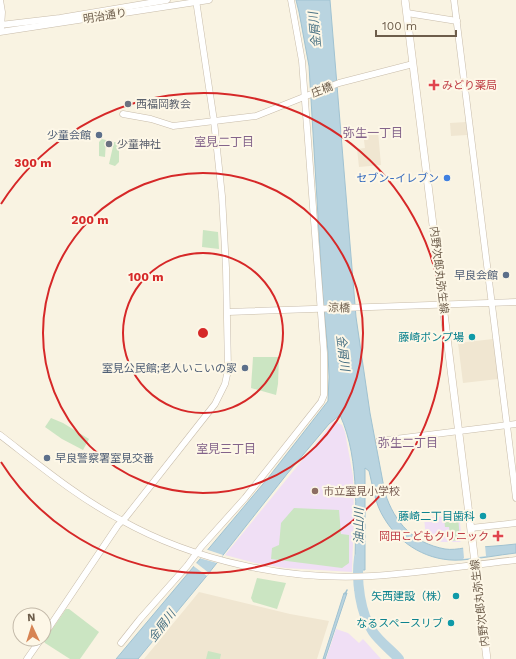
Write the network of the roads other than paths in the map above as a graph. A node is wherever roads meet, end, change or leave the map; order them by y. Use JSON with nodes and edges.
{"nodes":[{"id":1,"x":0,"y":0,"type":"edge"},
{"id":2,"x":167,"y":0,"type":"edge"},
{"id":3,"x":209,"y":0,"type":"edge"},
{"id":4,"x":291,"y":0,"type":"edge"},
{"id":5,"x":405,"y":0,"type":"edge"},
{"id":6,"x":454,"y":0,"type":"edge"},
{"id":7,"x":196,"y":1,"type":"edge"},
{"id":8,"x":407,"y":13,"type":"junction"},
{"id":9,"x":457,"y":21,"type":"junction"},
{"id":10,"x":0,"y":30,"type":"edge"},
{"id":11,"x":413,"y":64,"type":"junction"},
{"id":12,"x":305,"y":96,"type":"junction"},
{"id":13,"x":123,"y":114,"type":"dead end"},
{"id":14,"x":214,"y":121,"type":"junction"},
{"id":15,"x":516,"y":302,"type":"edge"},
{"id":16,"x":492,"y":303,"type":"junction"},
{"id":17,"x":443,"y":305,"type":"junction"},
{"id":18,"x":320,"y":308,"type":"junction"},
{"id":19,"x":228,"y":312,"type":"junction"},
{"id":20,"x":516,"y":424,"type":"edge"},
{"id":21,"x":507,"y":425,"type":"junction"},
{"id":22,"x":459,"y":431,"type":"junction"},
{"id":23,"x":0,"y":435,"type":"edge"},
{"id":24,"x":379,"y":441,"type":"dead end"},
{"id":25,"x":516,"y":498,"type":"edge"},
{"id":26,"x":122,"y":521,"type":"junction"},
{"id":27,"x":516,"y":523,"type":"edge"},
{"id":28,"x":471,"y":528,"type":"junction"},
{"id":29,"x":197,"y":552,"type":"junction"},
{"id":30,"x":516,"y":560,"type":"edge"},
{"id":31,"x":476,"y":564,"type":"junction"},
{"id":32,"x":52,"y":622,"type":"edge"},
{"id":33,"x":121,"y":643,"type":"dead end"},
{"id":34,"x":35,"y":647,"type":"edge"},
{"id":35,"x":27,"y":659,"type":"edge"},
{"id":36,"x":487,"y":659,"type":"edge"}],
"edges":[{"from":1,"to":10,"type":"street"},
{"from":2,"to":10,"type":"street","name":"明治通り"},
{"from":3,"to":7,"type":"street","name":"明治通り"},
{"from":4,"to":12,"type":"street"},
{"from":5,"to":8,"type":"main road","name":"内野次郎丸弥生線"},
{"from":6,"to":9,"type":"street"},
{"from":7,"to":10,"type":"street","name":"明治通り"},
{"from":7,"to":14,"type":"street"},
{"from":8,"to":9,"type":"street"},
{"from":8,"to":11,"type":"main road","name":"内野次郎丸弥生線"},
{"from":9,"to":16,"type":"street"},
{"from":11,"to":12,"type":"street","name":"庄橋"},
{"from":11,"to":17,"type":"main road","name":"内野次郎丸弥生線"},
{"from":12,"to":14,"type":"street","name":"庄橋"},
{"from":12,"to":18,"type":"street"},
{"from":13,"to":14,"type":"street","name":"庄橋"},
{"from":14,"to":19,"type":"street"},
{"from":15,"to":16,"type":"street","name":"涼橋"},
{"from":16,"to":17,"type":"street","name":"涼橋"},
{"from":16,"to":21,"type":"street"},
{"from":17,"to":18,"type":"street","name":"涼橋"},
{"from":17,"to":22,"type":"main road","name":"内野次郎丸弥生線"},
{"from":18,"to":19,"type":"street","name":"涼橋"},
{"from":18,"to":29,"type":"street"},
{"from":19,"to":26,"type":"street"},
{"from":20,"to":21,"type":"street"},
{"from":21,"to":22,"type":"street"},
{"from":21,"to":25,"type":"street"},
{"from":22,"to":24,"type":"street"},
{"from":22,"to":28,"type":"main road","name":"内野次郎丸弥生線"},
{"from":23,"to":26,"type":"street"},
{"from":26,"to":29,"type":"street"},
{"from":26,"to":32,"type":"street"},
{"from":27,"to":28,"type":"street"},
{"from":28,"to":31,"type":"main road","name":"内野次郎丸弥生線"},
{"from":29,"to":31,"type":"street"},
{"from":29,"to":33,"type":"street"},
{"from":30,"to":31,"type":"street"},
{"from":31,"to":36,"type":"main road","name":"内野次郎丸弥生線"},
{"from":34,"to":35,"type":"street"}]}
